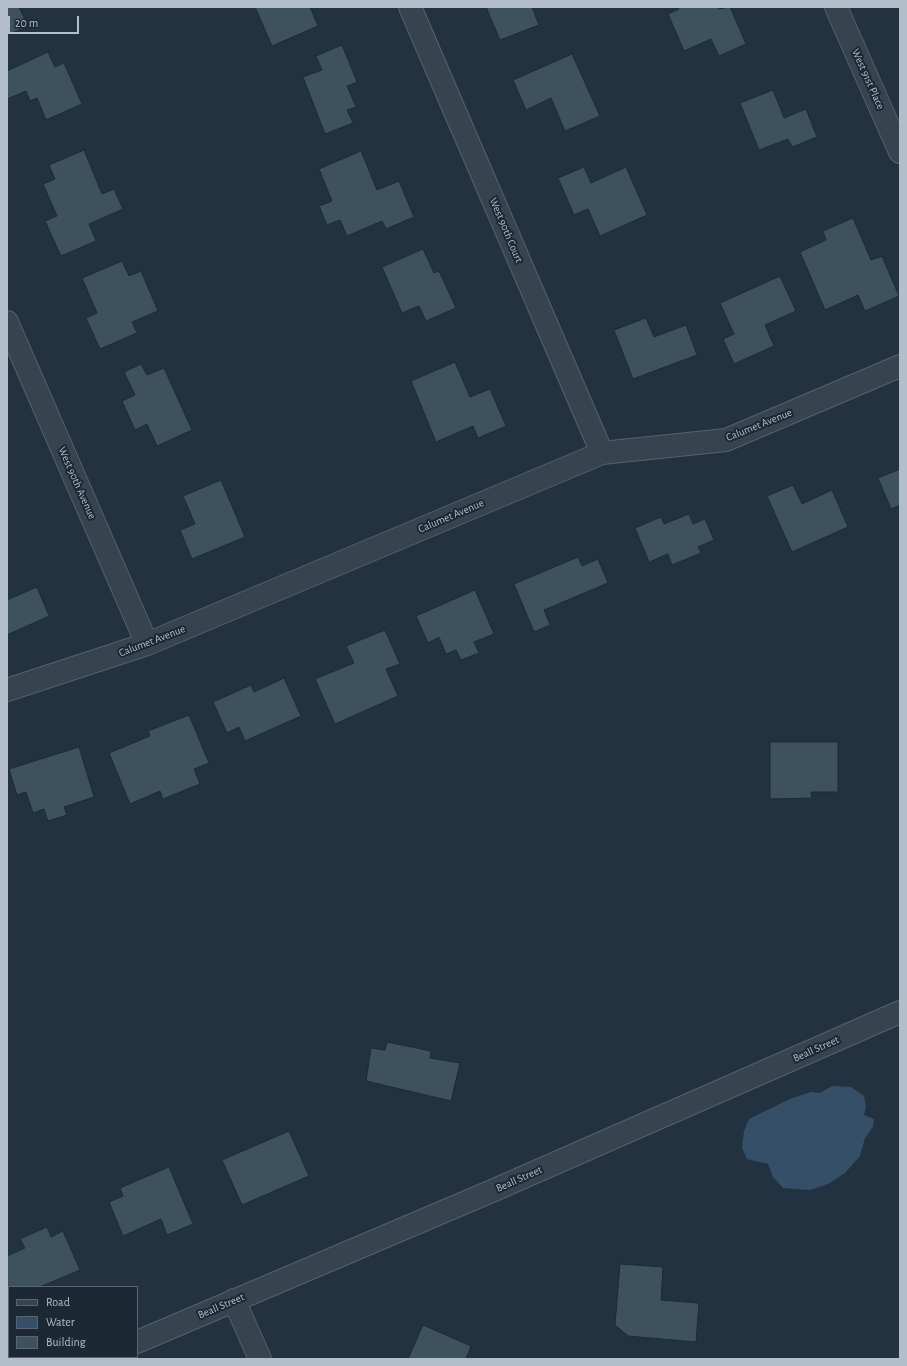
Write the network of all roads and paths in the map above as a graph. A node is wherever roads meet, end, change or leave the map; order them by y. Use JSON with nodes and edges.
{"nodes":[{"id":1,"x":410,"y":7,"type":"edge"},
{"id":2,"x":836,"y":7,"type":"edge"},
{"id":3,"x":900,"y":152,"type":"edge"},
{"id":4,"x":7,"y":322,"type":"edge"},
{"id":5,"x":900,"y":366,"type":"edge"},
{"id":6,"x":602,"y":453,"type":"junction"},
{"id":7,"x":147,"y":644,"type":"junction"},
{"id":8,"x":7,"y":690,"type":"edge"},
{"id":9,"x":900,"y":1012,"type":"edge"},
{"id":10,"x":234,"y":1300,"type":"junction"},
{"id":11,"x":138,"y":1342,"type":"edge"},
{"id":12,"x":260,"y":1359,"type":"edge"}],
"edges":[{"from":1,"to":6,"type":"street","name":"West 90th Court"},
{"from":2,"to":3,"type":"street","name":"West 91st Place"},
{"from":4,"to":7,"type":"street","name":"West 90th Avenue"},
{"from":5,"to":6,"type":"street","name":"Calumet Avenue"},
{"from":6,"to":7,"type":"street","name":"Calumet Avenue"},
{"from":7,"to":8,"type":"street","name":"Calumet Avenue"},
{"from":9,"to":10,"type":"street","name":"Beall Street"},
{"from":10,"to":11,"type":"street","name":"Beall Street"},
{"from":10,"to":12,"type":"street"}]}
